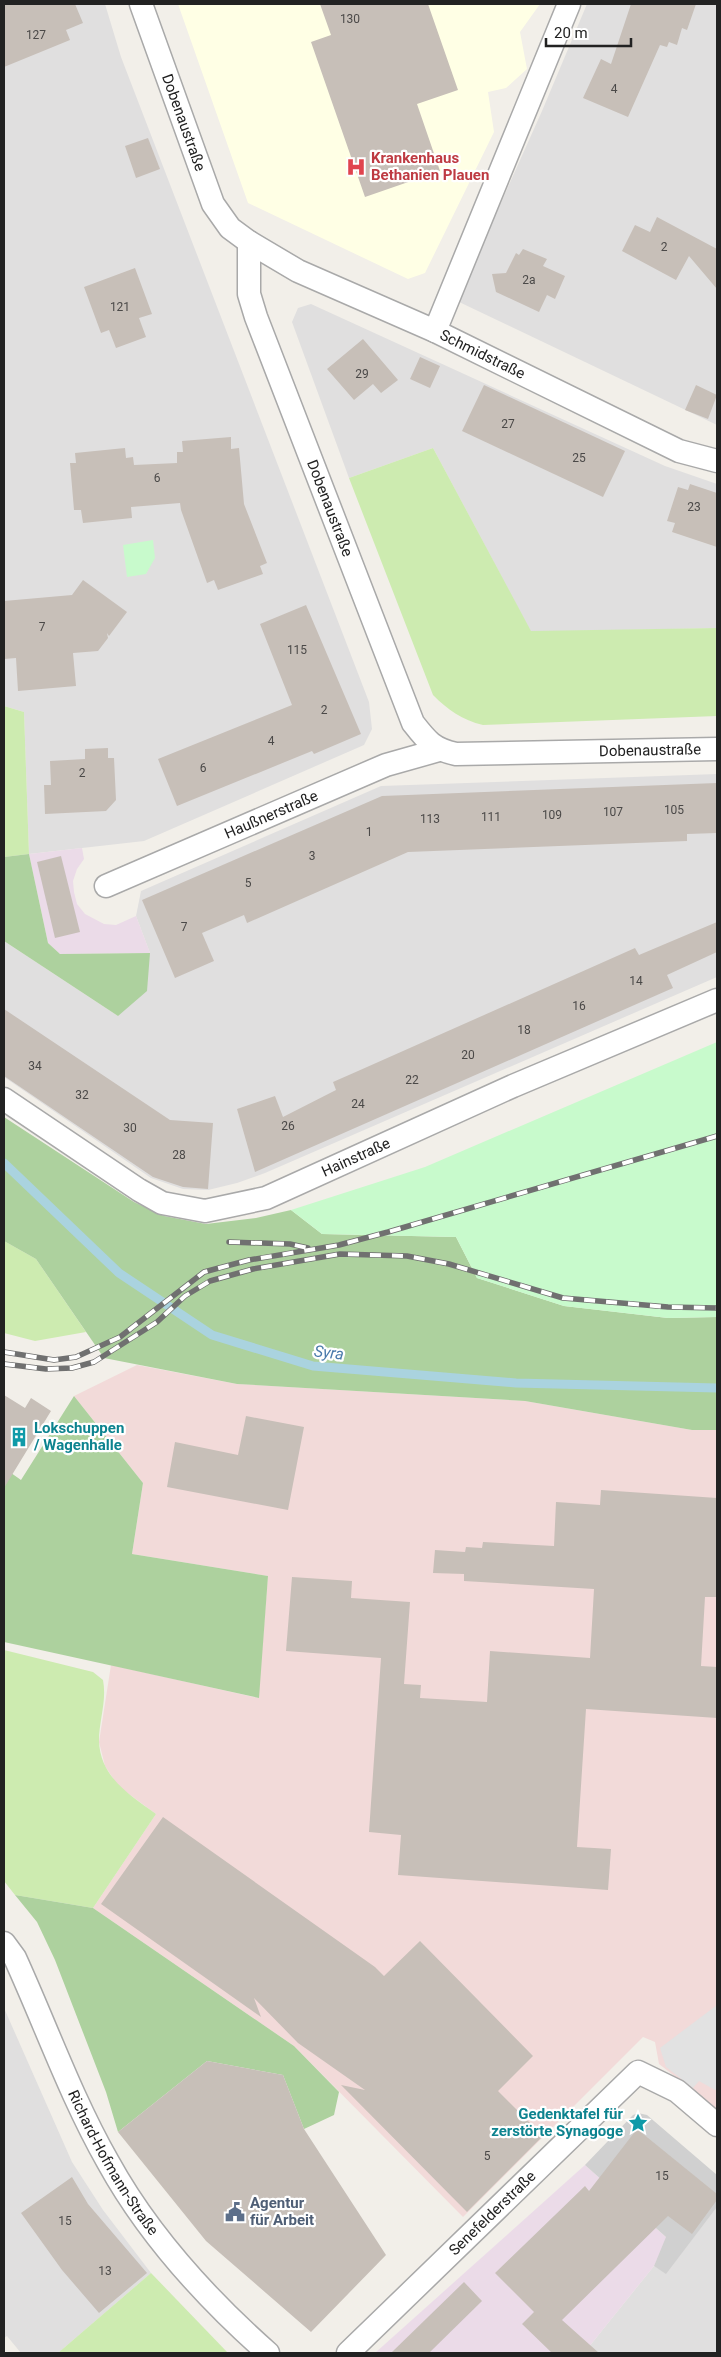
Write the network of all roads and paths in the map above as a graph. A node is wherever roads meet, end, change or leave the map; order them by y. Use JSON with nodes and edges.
{"nodes":[{"id":1,"x":141,"y":4,"type":"edge"},
{"id":2,"x":569,"y":4,"type":"edge"},
{"id":3,"x":249,"y":242,"type":"junction"},
{"id":4,"x":435,"y":331,"type":"junction"},
{"id":5,"x":717,"y":461,"type":"edge"},
{"id":6,"x":438,"y":750,"type":"junction"},
{"id":7,"x":717,"y":750,"type":"edge"},
{"id":8,"x":106,"y":886,"type":"dead end"},
{"id":9,"x":717,"y":1000,"type":"edge"},
{"id":10,"x":4,"y":1099,"type":"edge"},
{"id":11,"x":4,"y":1943,"type":"edge"},
{"id":12,"x":717,"y":2125,"type":"edge"},
{"id":13,"x":268,"y":2353,"type":"edge"},
{"id":14,"x":348,"y":2353,"type":"edge"}],
"edges":[{"from":1,"to":3,"type":"street","name":"Dobenaustraße"},
{"from":2,"to":4,"type":"street"},
{"from":3,"to":4,"type":"street","name":"Schmidstraße"},
{"from":3,"to":6,"type":"street","name":"Dobenaustraße"},
{"from":4,"to":5,"type":"street","name":"Schmidstraße"},
{"from":6,"to":7,"type":"street","name":"Dobenaustraße"},
{"from":6,"to":8,"type":"street","name":"Haußnerstraße"},
{"from":9,"to":10,"type":"street","name":"Hainstraße"},
{"from":11,"to":13,"type":"street","name":"Richard-Hofmann-Straße"},
{"from":12,"to":14,"type":"street","name":"Senefelderstraße"}]}
